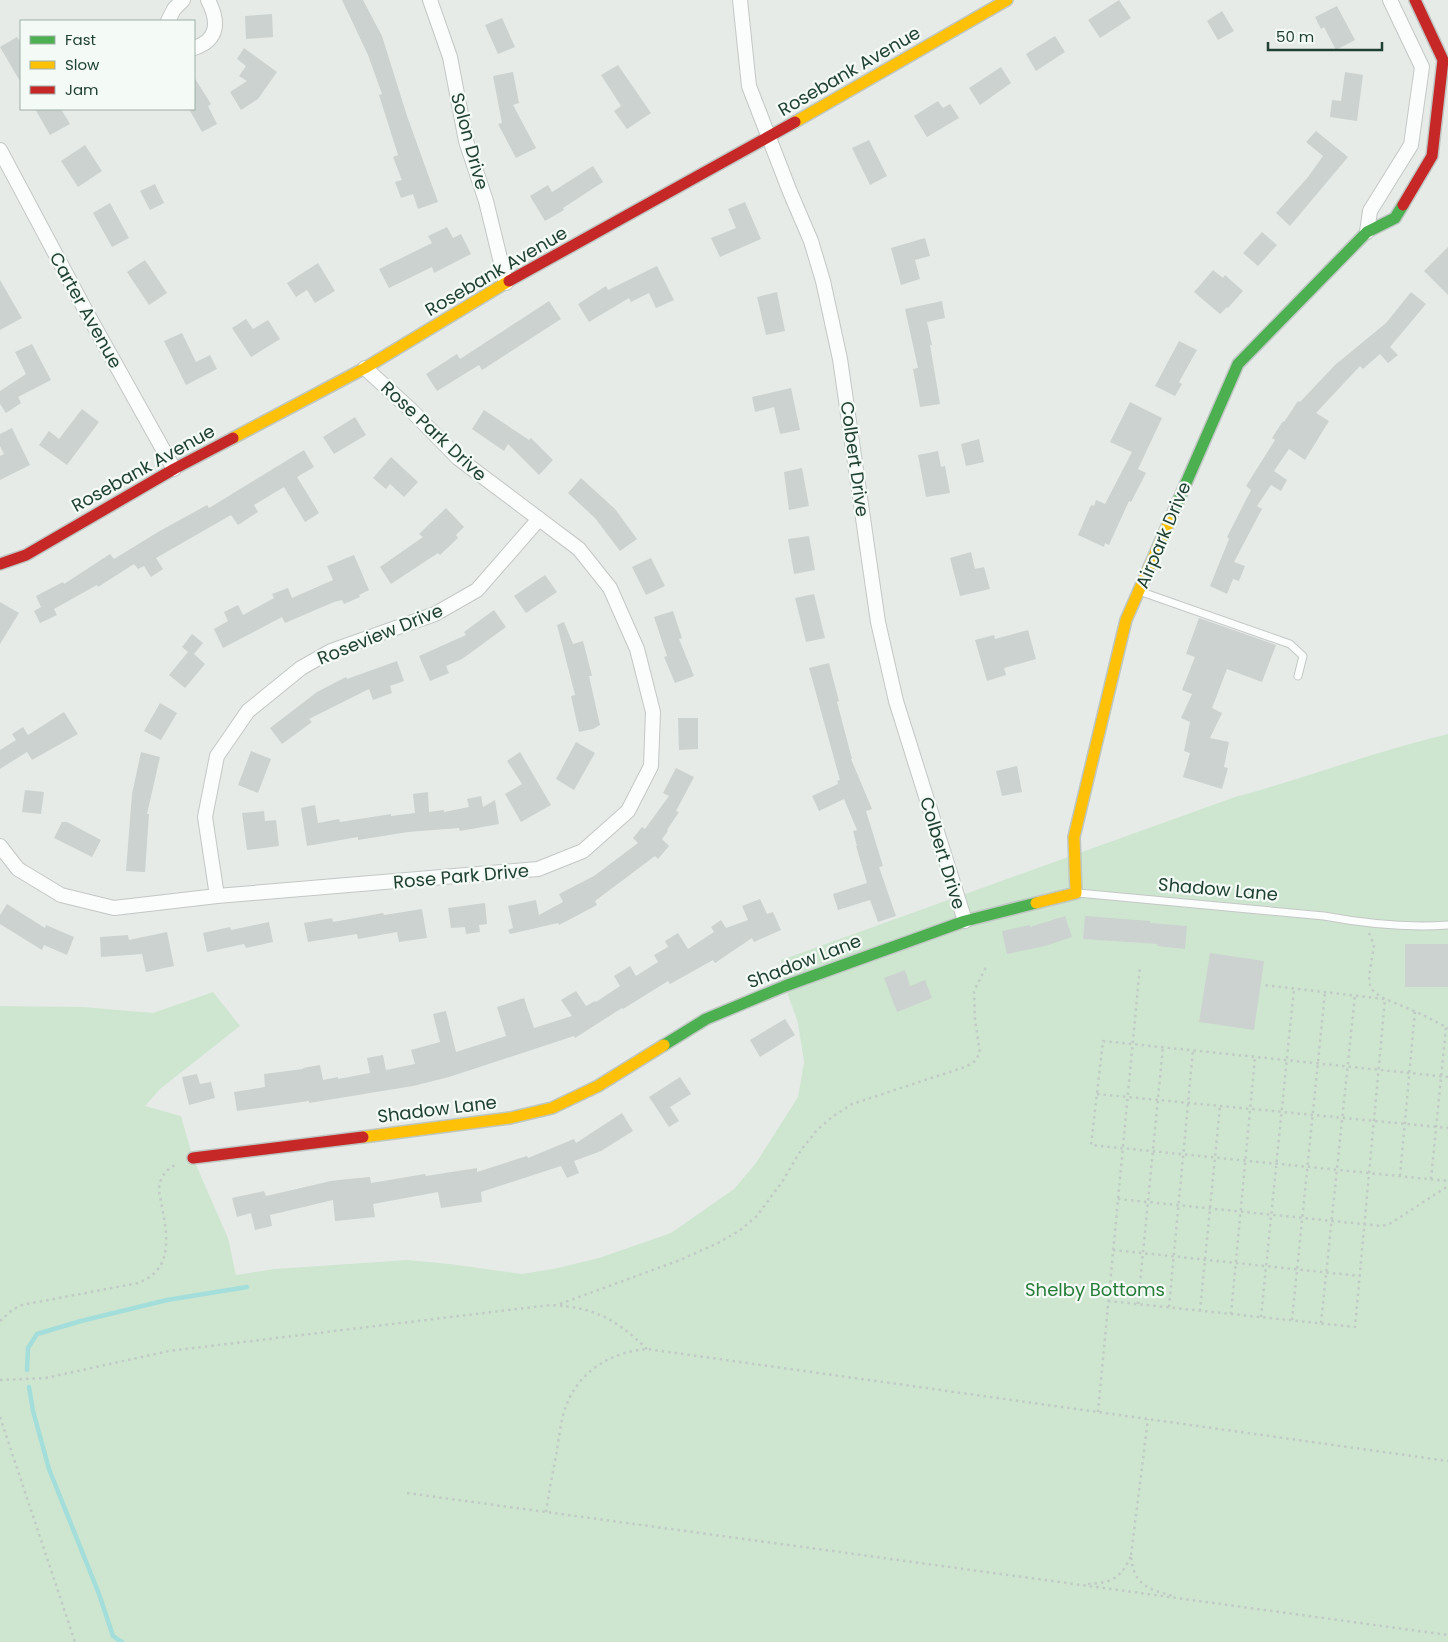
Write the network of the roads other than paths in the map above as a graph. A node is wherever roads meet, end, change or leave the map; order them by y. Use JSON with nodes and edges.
{"nodes":[{"id":1,"x":183,"y":0,"type":"edge"},
{"id":2,"x":208,"y":0,"type":"edge"},
{"id":3,"x":430,"y":0,"type":"edge"},
{"id":4,"x":740,"y":0,"type":"edge"},
{"id":5,"x":1007,"y":0,"type":"edge"},
{"id":6,"x":1390,"y":0,"type":"edge"},
{"id":7,"x":1416,"y":0,"type":"edge"},
{"id":8,"x":168,"y":20,"type":"edge"},
{"id":9,"x":195,"y":48,"type":"edge"},
{"id":10,"x":1446,"y":60,"type":"edge"},
{"id":11,"x":1422,"y":66,"type":"junction"},
{"id":12,"x":770,"y":137,"type":"junction"},
{"id":13,"x":0,"y":150,"type":"edge"},
{"id":14,"x":1367,"y":232,"type":"junction"},
{"id":15,"x":506,"y":283,"type":"junction"},
{"id":16,"x":365,"y":368,"type":"junction"},
{"id":17,"x":174,"y":469,"type":"junction"},
{"id":18,"x":539,"y":519,"type":"junction"},
{"id":19,"x":0,"y":564,"type":"edge"},
{"id":20,"x":1139,"y":591,"type":"junction"},
{"id":21,"x":1298,"y":676,"type":"dead end"},
{"id":22,"x":0,"y":846,"type":"edge"},
{"id":23,"x":1076,"y":893,"type":"junction"},
{"id":24,"x":217,"y":896,"type":"junction"},
{"id":25,"x":965,"y":920,"type":"junction"},
{"id":26,"x":1448,"y":926,"type":"edge"},
{"id":27,"x":193,"y":1158,"type":"road end"}],
"edges":[{"from":1,"to":8,"type":"street"},
{"from":2,"to":9,"type":"street"},
{"from":3,"to":15,"type":"street","name":"Solon Drive"},
{"from":4,"to":12,"type":"street","name":"Colbert Drive"},
{"from":5,"to":12,"type":"street","name":"Rosebank Avenue"},
{"from":6,"to":11,"type":"street"},
{"from":7,"to":10,"type":"street"},
{"from":10,"to":11,"type":"street"},
{"from":10,"to":14,"type":"street","name":"Airpark Drive"},
{"from":11,"to":14,"type":"street"},
{"from":12,"to":15,"type":"street","name":"Rosebank Avenue"},
{"from":12,"to":25,"type":"street","name":"Colbert Drive"},
{"from":13,"to":17,"type":"street","name":"Carter Avenue"},
{"from":14,"to":20,"type":"street","name":"Airpark Drive"},
{"from":15,"to":16,"type":"street","name":"Rosebank Avenue"},
{"from":16,"to":17,"type":"street","name":"Rosebank Avenue"},
{"from":16,"to":18,"type":"street","name":"Rose Park Drive"},
{"from":17,"to":19,"type":"street","name":"Rosebank Avenue"},
{"from":18,"to":24,"type":"street","name":"Roseview Drive"},
{"from":18,"to":24,"type":"street","name":"Rose Park Drive"},
{"from":20,"to":21,"type":"lane"},
{"from":20,"to":23,"type":"street","name":"Airpark Drive"},
{"from":22,"to":24,"type":"street","name":"Rose Park Drive"},
{"from":23,"to":25,"type":"street","name":"Shadow Lane"},
{"from":23,"to":26,"type":"lane","name":"Shadow Lane"},
{"from":25,"to":27,"type":"street","name":"Shadow Lane"}]}
